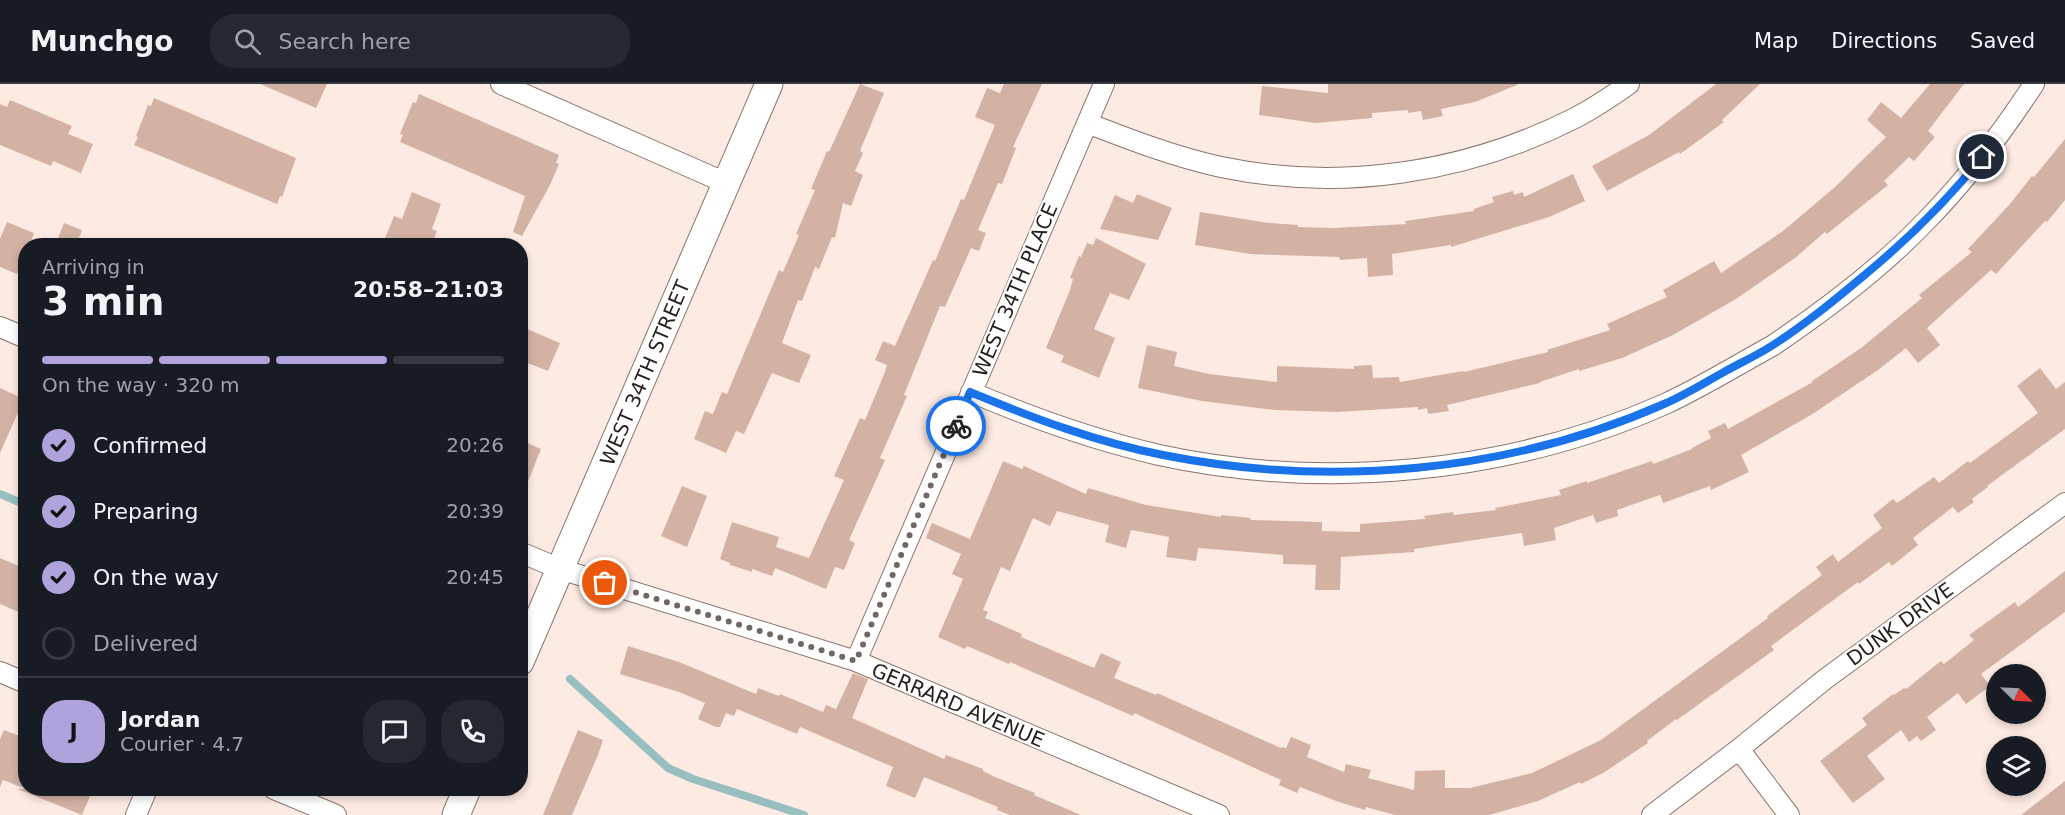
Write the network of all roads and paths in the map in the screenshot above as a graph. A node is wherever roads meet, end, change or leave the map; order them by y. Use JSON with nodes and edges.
{"nodes":[{"id":1,"x":501,"y":84,"type":"edge"},
{"id":2,"x":769,"y":84,"type":"edge"},
{"id":3,"x":1104,"y":84,"type":"edge"},
{"id":4,"x":1629,"y":84,"type":"edge"},
{"id":5,"x":2034,"y":84,"type":"edge"},
{"id":6,"x":1087,"y":123,"type":"junction"},
{"id":7,"x":726,"y":183,"type":"junction"},
{"id":8,"x":0,"y":327,"type":"edge"},
{"id":9,"x":18,"y":335,"type":"edge"},
{"id":10,"x":970,"y":392,"type":"junction"},
{"id":11,"x":2065,"y":503,"type":"edge"},
{"id":12,"x":528,"y":555,"type":"edge"},
{"id":13,"x":560,"y":569,"type":"junction"},
{"id":14,"x":528,"y":643,"type":"edge"},
{"id":15,"x":856,"y":661,"type":"junction"},
{"id":16,"x":0,"y":672,"type":"edge"},
{"id":17,"x":18,"y":680,"type":"edge"},
{"id":18,"x":1739,"y":749,"type":"junction"},
{"id":19,"x":144,"y":796,"type":"edge"},
{"id":20,"x":291,"y":796,"type":"edge"},
{"id":21,"x":464,"y":796,"type":"edge"},
{"id":22,"x":136,"y":815,"type":"edge"},
{"id":23,"x":336,"y":815,"type":"edge"},
{"id":24,"x":456,"y":815,"type":"edge"},
{"id":25,"x":1220,"y":815,"type":"edge"},
{"id":26,"x":1652,"y":815,"type":"edge"},
{"id":27,"x":1789,"y":815,"type":"edge"}],
"edges":[{"from":1,"to":7,"type":"street"},
{"from":2,"to":7,"type":"street","name":"WEST 34TH STREET"},
{"from":3,"to":6,"type":"street","name":"WEST 34TH PLACE"},
{"from":4,"to":6,"type":"street"},
{"from":5,"to":10,"type":"street"},
{"from":6,"to":10,"type":"street","name":"WEST 34TH PLACE"},
{"from":7,"to":13,"type":"street","name":"WEST 34TH STREET"},
{"from":8,"to":9,"type":"street"},
{"from":10,"to":15,"type":"street","name":"WEST 34TH PLACE"},
{"from":11,"to":18,"type":"street","name":"DUNK DRIVE"},
{"from":12,"to":13,"type":"street","name":"GERRARD AVENUE"},
{"from":13,"to":14,"type":"street","name":"WEST 34TH STREET"},
{"from":13,"to":15,"type":"street","name":"GERRARD AVENUE"},
{"from":15,"to":25,"type":"street","name":"GERRARD AVENUE"},
{"from":16,"to":17,"type":"street"},
{"from":18,"to":26,"type":"street"},
{"from":18,"to":27,"type":"street"},
{"from":19,"to":22,"type":"street"},
{"from":20,"to":23,"type":"street"},
{"from":21,"to":24,"type":"street"}]}
